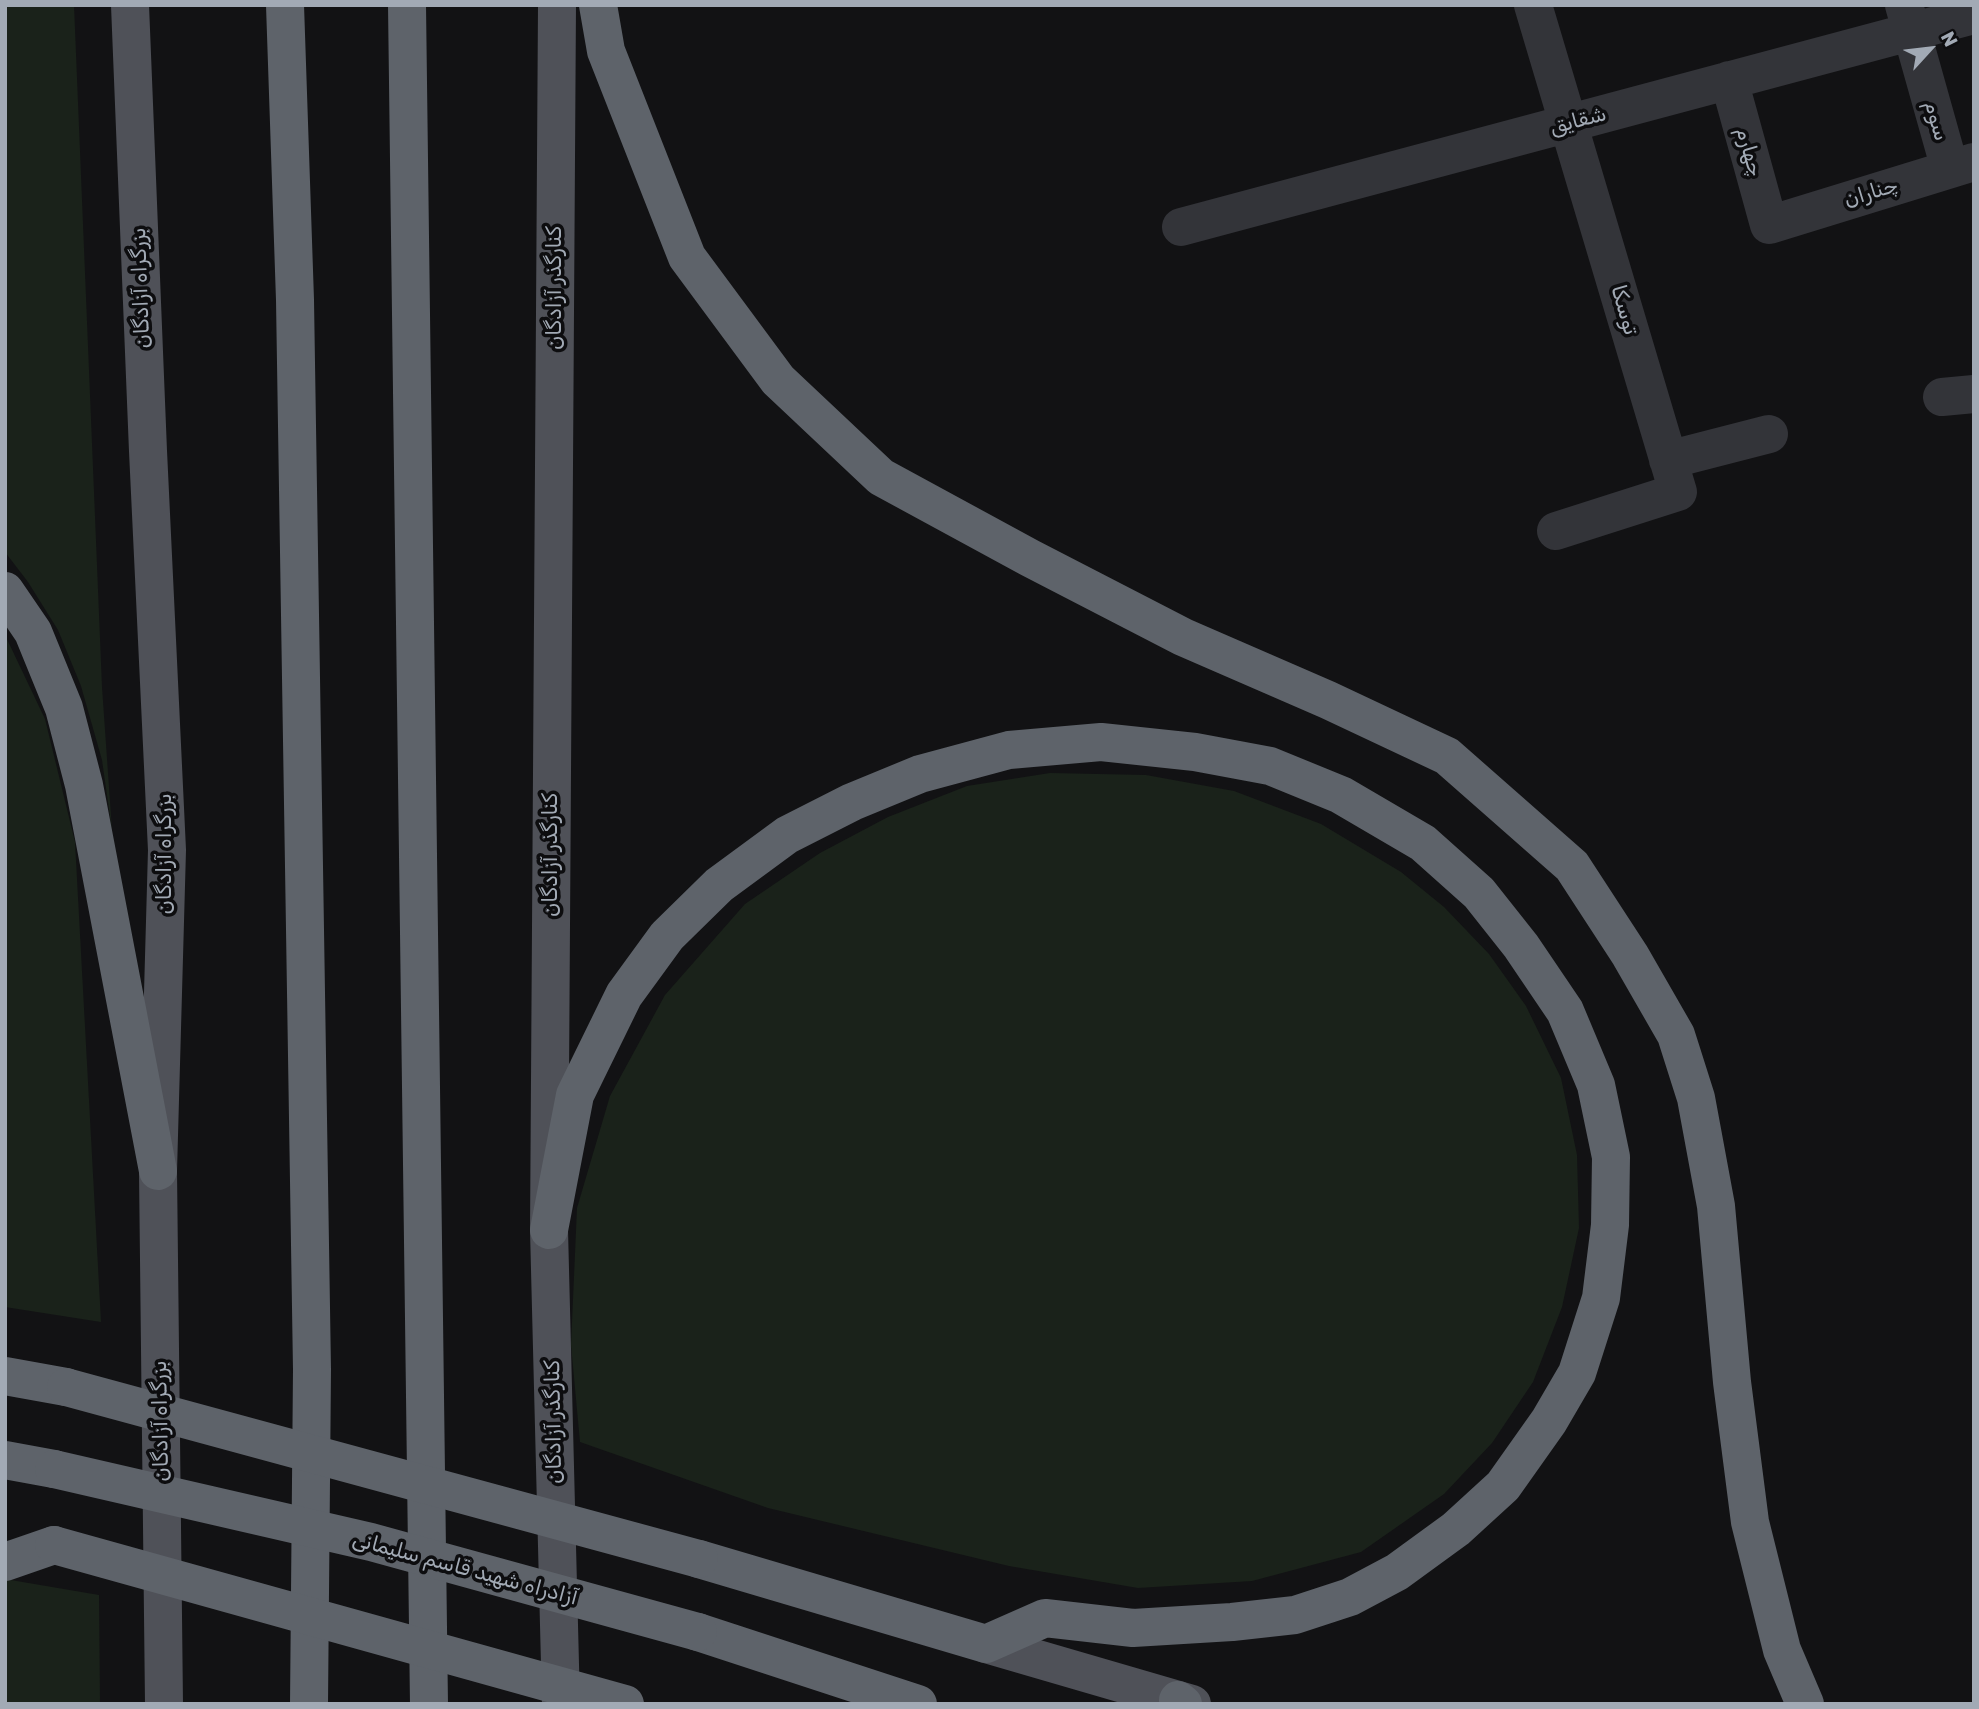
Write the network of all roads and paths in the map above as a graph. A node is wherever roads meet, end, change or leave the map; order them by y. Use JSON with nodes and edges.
{"nodes":[{"id":1,"x":130,"y":5,"type":"edge"},
{"id":2,"x":285,"y":5,"type":"edge"},
{"id":3,"x":407,"y":5,"type":"edge"},
{"id":4,"x":557,"y":5,"type":"edge"},
{"id":5,"x":598,"y":5,"type":"edge"},
{"id":6,"x":1533,"y":5,"type":"edge"},
{"id":7,"x":1974,"y":15,"type":"edge"},
{"id":8,"x":1908,"y":18,"type":"edge"},
{"id":9,"x":1728,"y":80,"type":"junction"},
{"id":10,"x":1569,"y":124,"type":"junction"},
{"id":11,"x":1962,"y":166,"type":"edge"},
{"id":12,"x":1769,"y":225,"type":"joint"},
{"id":13,"x":1181,"y":227,"type":"dead end"},
{"id":14,"x":1769,"y":434,"type":"dead end"},
{"id":15,"x":1668,"y":460,"type":"junction"},
{"id":16,"x":1556,"y":531,"type":"dead end"},
{"id":17,"x":5,"y":591,"type":"edge"},
{"id":18,"x":158,"y":1171,"type":"junction"},
{"id":19,"x":549,"y":1230,"type":"junction"},
{"id":20,"x":5,"y":1376,"type":"edge"},
{"id":21,"x":5,"y":1460,"type":"edge"},
{"id":22,"x":5,"y":1536,"type":"edge"},
{"id":23,"x":54,"y":1545,"type":"junction"},
{"id":24,"x":5,"y":1562,"type":"edge"},
{"id":25,"x":986,"y":1644,"type":"junction"},
{"id":26,"x":1184,"y":1702,"type":"edge"},
{"id":27,"x":164,"y":1704,"type":"edge"},
{"id":28,"x":309,"y":1704,"type":"edge"},
{"id":29,"x":429,"y":1704,"type":"edge"},
{"id":30,"x":561,"y":1704,"type":"edge"},
{"id":31,"x":625,"y":1704,"type":"edge"},
{"id":32,"x":918,"y":1704,"type":"edge"},
{"id":33,"x":1805,"y":1704,"type":"edge"}],
"edges":[{"from":1,"to":18,"type":"main road","name":"بزرگراه آزادگان"},
{"from":2,"to":28,"type":"highway"},
{"from":3,"to":29,"type":"highway"},
{"from":4,"to":19,"type":"main road","name":"کنارگذر آزادگان"},
{"from":5,"to":33,"type":"highway"},
{"from":6,"to":10,"type":"street","name":"توسکا"},
{"from":7,"to":8,"type":"street","name":"شقایق"},
{"from":8,"to":9,"type":"street","name":"شقایق"},
{"from":8,"to":11,"type":"street","name":"سوم"},
{"from":9,"to":10,"type":"street","name":"شقایق"},
{"from":9,"to":12,"type":"street","name":"چهارم"},
{"from":10,"to":13,"type":"street","name":"شقایق"},
{"from":10,"to":15,"type":"street","name":"توسکا"},
{"from":11,"to":12,"type":"street","name":"چناران"},
{"from":14,"to":15,"type":"street"},
{"from":15,"to":16,"type":"street","name":"توسکا"},
{"from":17,"to":18,"type":"highway"},
{"from":18,"to":27,"type":"main road","name":"بزرگراه آزادگان"},
{"from":19,"to":25,"type":"highway"},
{"from":19,"to":30,"type":"main road","name":"کنارگذر آزادگان"},
{"from":20,"to":25,"type":"highway","bridge":true},
{"from":21,"to":32,"type":"highway","name":"آزادراه شهید قاسم سلیمانی","bridge":true},
{"from":22,"to":23,"type":"highway"},
{"from":23,"to":24,"type":"highway"},
{"from":23,"to":31,"type":"highway","bridge":true},
{"from":25,"to":26,"type":"main road"}]}
